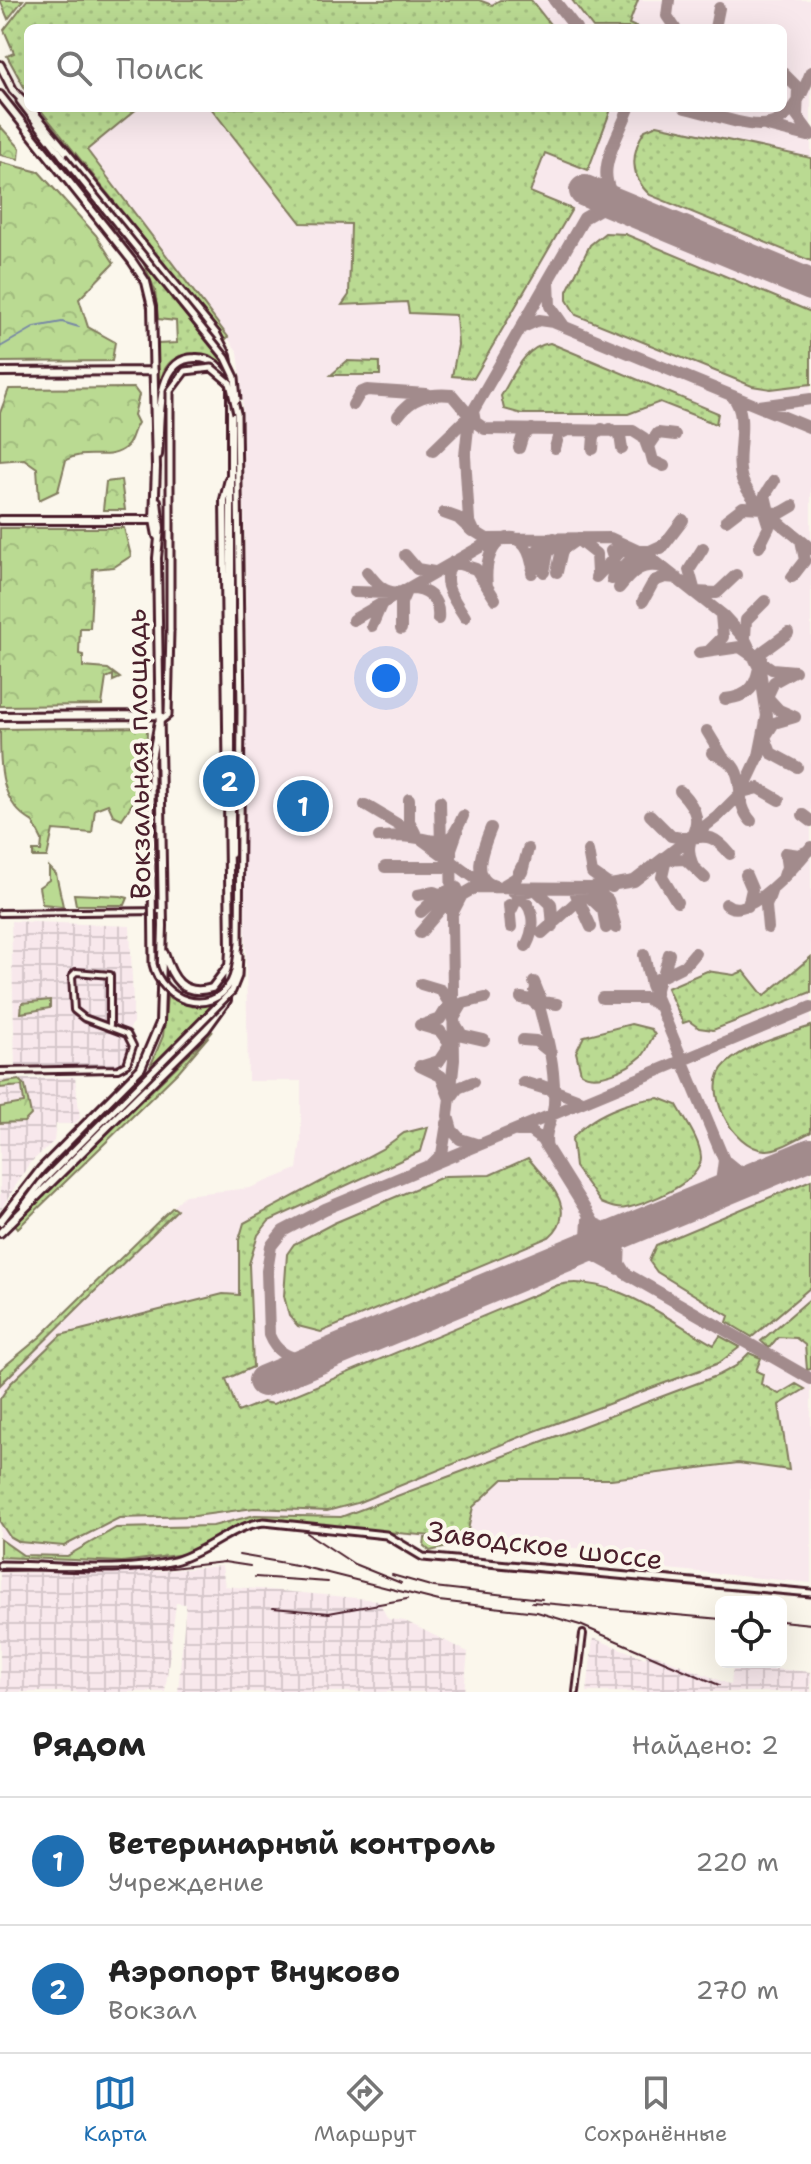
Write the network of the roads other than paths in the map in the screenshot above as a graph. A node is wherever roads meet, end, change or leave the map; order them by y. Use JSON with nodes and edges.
{"nodes":[{"id":1,"x":0,"y":65,"type":"edge"},
{"id":2,"x":13,"y":90,"type":"junction"},
{"id":3,"x":0,"y":95,"type":"edge"},
{"id":4,"x":24,"y":102,"type":"edge"},
{"id":5,"x":24,"y":105,"type":"edge"},
{"id":6,"x":29,"y":112,"type":"edge"},
{"id":7,"x":33,"y":112,"type":"edge"},
{"id":8,"x":154,"y":371,"type":"junction"},
{"id":9,"x":0,"y":372,"type":"edge"},
{"id":10,"x":231,"y":385,"type":"junction"},
{"id":11,"x":237,"y":413,"type":"junction"},
{"id":12,"x":156,"y":467,"type":"junction"},
{"id":13,"x":229,"y":479,"type":"junction"},
{"id":14,"x":157,"y":501,"type":"junction"},
{"id":15,"x":0,"y":520,"type":"edge"},
{"id":16,"x":154,"y":520,"type":"junction"},
{"id":17,"x":157,"y":537,"type":"junction"},
{"id":18,"x":225,"y":589,"type":"junction"},
{"id":19,"x":232,"y":597,"type":"junction"},
{"id":20,"x":226,"y":703,"type":"junction"},
{"id":21,"x":232,"y":711,"type":"junction"},
{"id":22,"x":0,"y":716,"type":"edge"},
{"id":23,"x":160,"y":718,"type":"junction"},
{"id":24,"x":229,"y":862,"type":"junction"},
{"id":25,"x":163,"y":911,"type":"junction"},
{"id":26,"x":0,"y":913,"type":"edge"},
{"id":27,"x":239,"y":944,"type":"junction"},
{"id":28,"x":163,"y":949,"type":"junction"},
{"id":29,"x":230,"y":951,"type":"junction"},
{"id":30,"x":110,"y":1025,"type":"junction"},
{"id":31,"x":0,"y":1071,"type":"edge"},
{"id":32,"x":16,"y":1217,"type":"junction"},
{"id":33,"x":0,"y":1222,"type":"edge"},
{"id":34,"x":0,"y":1233,"type":"edge"},
{"id":35,"x":0,"y":1565,"type":"edge"},
{"id":36,"x":811,"y":1593,"type":"edge"},
{"id":37,"x":583,"y":1634,"type":"dead end"},
{"id":38,"x":576,"y":1692,"type":"edge"}],
"edges":[{"from":1,"to":2,"type":"main road"},
{"from":2,"to":4,"type":"main road"},
{"from":2,"to":5,"type":"street","bridge":true},
{"from":3,"to":8,"type":"main road","name":"Вокзальная площадь"},
{"from":6,"to":11,"type":"street","bridge":true},
{"from":7,"to":10,"type":"main road"},
{"from":8,"to":9,"type":"main road"},
{"from":8,"to":12,"type":"main road","name":"Вокзальная площадь"},
{"from":10,"to":12,"type":"main road"},
{"from":10,"to":13,"type":"main road"},
{"from":11,"to":23,"type":"street","bridge":true},
{"from":11,"to":27,"type":"street"},
{"from":12,"to":14,"type":"main road","name":"Вокзальная площадь"},
{"from":13,"to":18,"type":"main road"},
{"from":13,"to":19,"type":"main road"},
{"from":14,"to":16,"type":"main road","name":"Вокзальная площадь"},
{"from":14,"to":17,"type":"main road","name":"Вокзальная площадь"},
{"from":15,"to":16,"type":"main road"},
{"from":16,"to":17,"type":"main road","name":"Вокзальная площадь"},
{"from":17,"to":23,"type":"main road","name":"Вокзальная площадь"},
{"from":18,"to":19,"type":"main road"},
{"from":18,"to":20,"type":"main road"},
{"from":19,"to":21,"type":"main road"},
{"from":20,"to":21,"type":"main road"},
{"from":20,"to":24,"type":"main road"},
{"from":21,"to":24,"type":"main road"},
{"from":22,"to":23,"type":"main road"},
{"from":23,"to":25,"type":"main road","name":"Вокзальная площадь"},
{"from":23,"to":27,"type":"street","bridge":true},
{"from":24,"to":29,"type":"main road"},
{"from":25,"to":26,"type":"street"},
{"from":25,"to":28,"type":"main road","name":"Вокзальная площадь"},
{"from":27,"to":32,"type":"street","bridge":true},
{"from":28,"to":29,"type":"main road"},
{"from":28,"to":33,"type":"main road","name":"Вокзальная площадь"},
{"from":29,"to":32,"type":"main road"},
{"from":30,"to":30,"type":"street"},
{"from":30,"to":31,"type":"street"},
{"from":32,"to":34,"type":"main road"},
{"from":35,"to":36,"type":"street","name":"Заводское шоссе"},
{"from":37,"to":38,"type":"street"}]}
